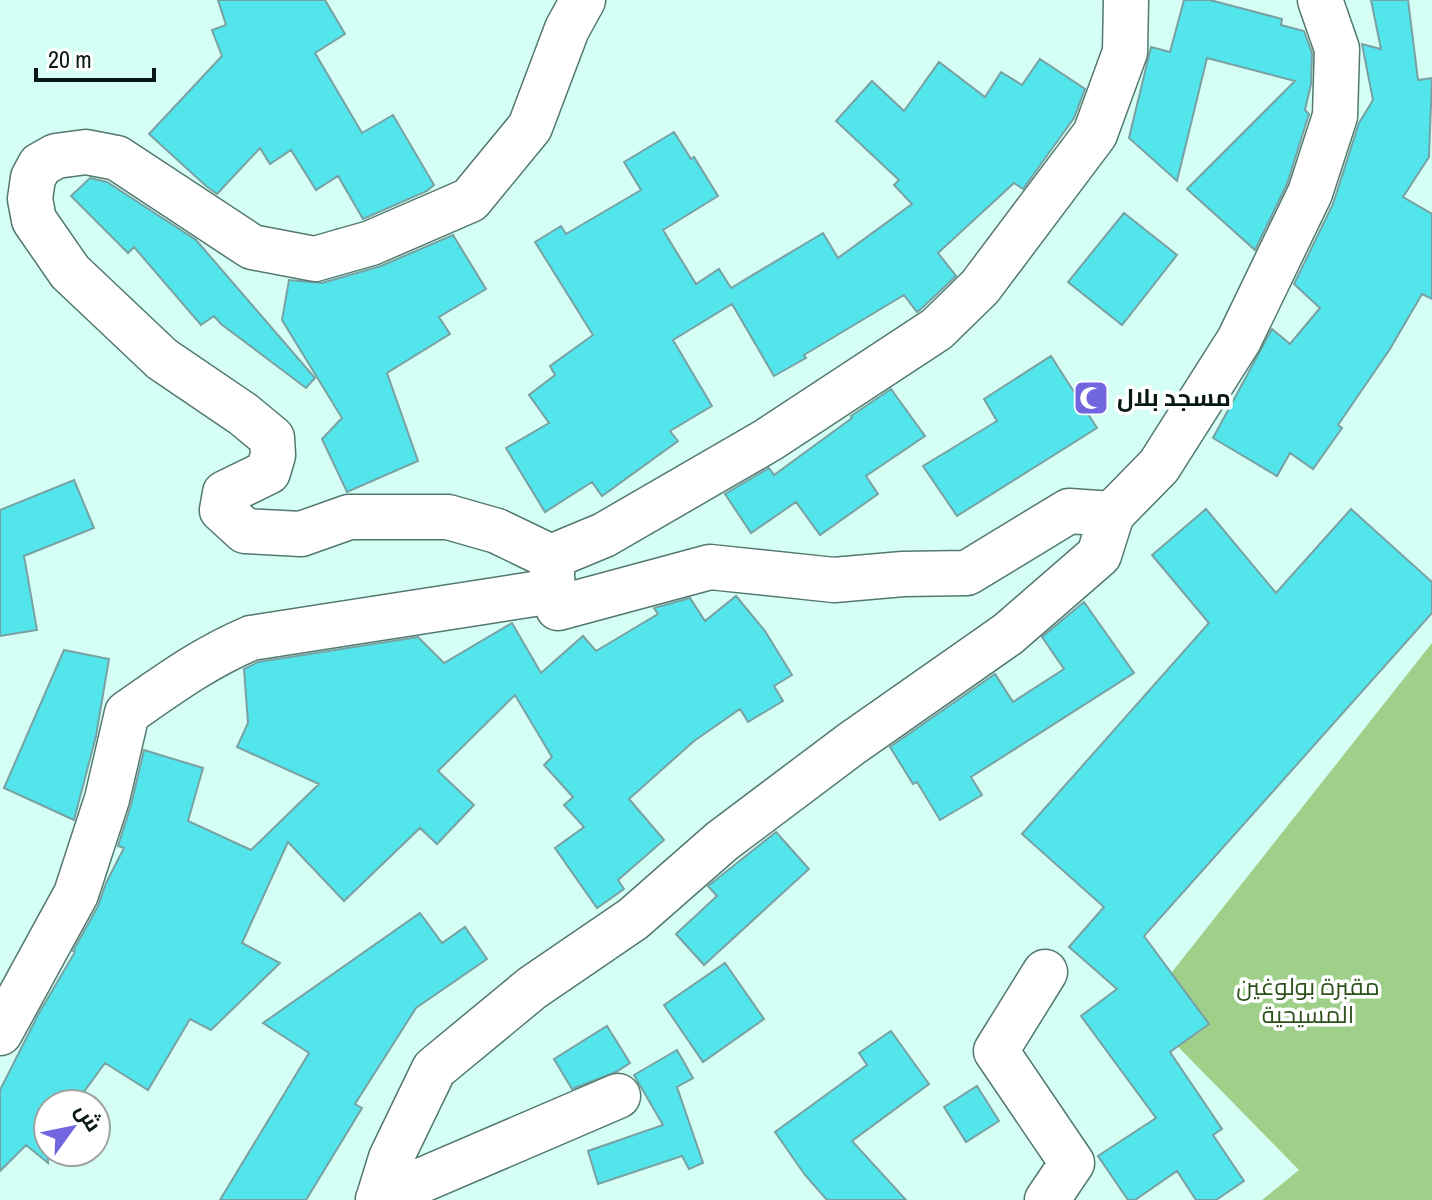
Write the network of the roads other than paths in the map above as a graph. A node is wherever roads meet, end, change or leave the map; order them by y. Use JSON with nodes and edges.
{"nodes":[{"id":1,"x":583,"y":0,"type":"edge"},
{"id":2,"x":1126,"y":0,"type":"edge"},
{"id":3,"x":1320,"y":0,"type":"edge"},
{"id":4,"x":1112,"y":514,"type":"junction"},
{"id":5,"x":552,"y":574,"type":"junction"},
{"id":6,"x":1045,"y":972,"type":"dead end"},
{"id":7,"x":0,"y":1033,"type":"edge"},
{"id":8,"x":618,"y":1096,"type":"dead end"},
{"id":9,"x":378,"y":1200,"type":"edge"},
{"id":10,"x":1047,"y":1200,"type":"edge"}],
"edges":[{"from":1,"to":5,"type":"street"},
{"from":2,"to":5,"type":"street"},
{"from":3,"to":4,"type":"street"},
{"from":4,"to":5,"type":"street"},
{"from":4,"to":9,"type":"street"},
{"from":5,"to":7,"type":"street"},
{"from":6,"to":10,"type":"street"},
{"from":8,"to":9,"type":"street"}]}
